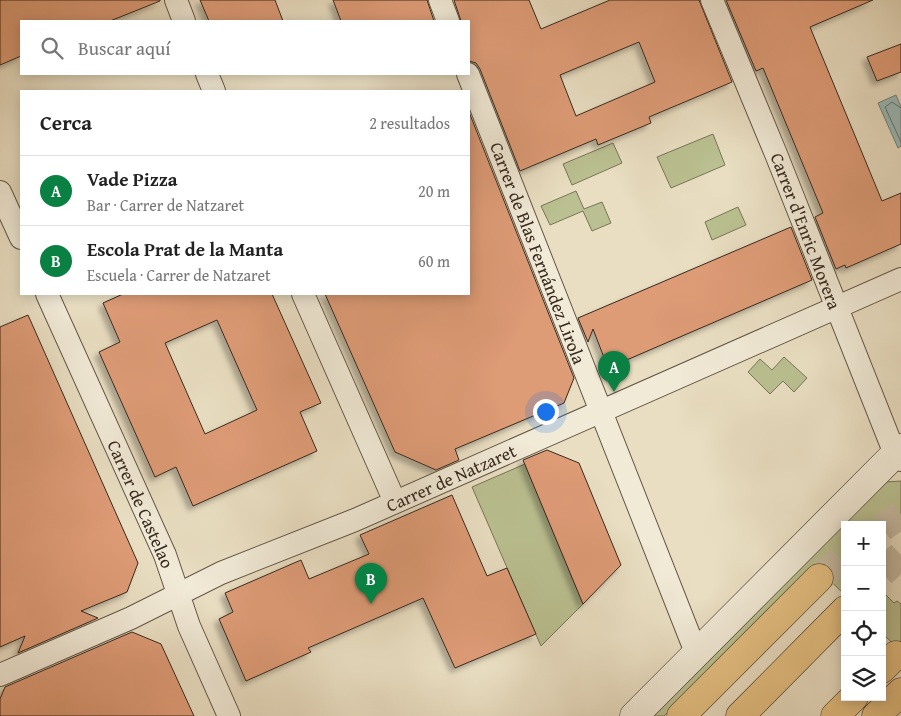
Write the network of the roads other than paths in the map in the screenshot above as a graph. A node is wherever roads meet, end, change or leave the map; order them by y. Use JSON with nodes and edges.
{"nodes":[{"id":1,"x":176,"y":0,"type":"edge"},
{"id":2,"x":440,"y":0,"type":"edge"},
{"id":3,"x":712,"y":0,"type":"edge"},
{"id":4,"x":184,"y":20,"type":"edge"},
{"id":5,"x":448,"y":20,"type":"edge"},
{"id":6,"x":207,"y":75,"type":"edge"},
{"id":7,"x":468,"y":75,"type":"edge"},
{"id":8,"x":214,"y":90,"type":"edge"},
{"id":9,"x":0,"y":192,"type":"edge"},
{"id":10,"x":20,"y":236,"type":"edge"},
{"id":11,"x":901,"y":280,"type":"edge"},
{"id":12,"x":46,"y":295,"type":"edge"},
{"id":13,"x":303,"y":295,"type":"edge"},
{"id":14,"x":836,"y":309,"type":"junction"},
{"id":15,"x":600,"y":412,"type":"junction"},
{"id":16,"x":899,"y":454,"type":"edge"},
{"id":17,"x":394,"y":502,"type":"junction"},
{"id":18,"x":819,"y":578,"type":"tunnel mouth"},
{"id":19,"x":179,"y":595,"type":"junction"},
{"id":20,"x":844,"y":611,"type":"edge"},
{"id":21,"x":696,"y":655,"type":"junction"},
{"id":22,"x":0,"y":675,"type":"edge"},
{"id":23,"x":901,"y":692,"type":"edge"},
{"id":24,"x":850,"y":701,"type":"edge"},
{"id":25,"x":229,"y":716,"type":"edge"},
{"id":26,"x":634,"y":716,"type":"edge"},
{"id":27,"x":681,"y":716,"type":"edge"},
{"id":28,"x":740,"y":716,"type":"edge"},
{"id":29,"x":835,"y":716,"type":"edge"},
{"id":30,"x":876,"y":716,"type":"edge"}],
"edges":[{"from":1,"to":4,"type":"street"},
{"from":2,"to":5,"type":"street"},
{"from":3,"to":14,"type":"street","name":"Carrer d'Enric Morera"},
{"from":6,"to":8,"type":"street"},
{"from":7,"to":15,"type":"street","name":"Carrer de Blas Fernández Lirola"},
{"from":9,"to":10,"type":"street"},
{"from":11,"to":14,"type":"street","name":"Carrer de Natzaret"},
{"from":12,"to":19,"type":"street","name":"Carrer de Castelao"},
{"from":13,"to":17,"type":"street"},
{"from":14,"to":15,"type":"street","name":"Carrer de Natzaret"},
{"from":14,"to":16,"type":"street","name":"Carrer d'Enric Morera"},
{"from":15,"to":17,"type":"street","name":"Carrer de Natzaret"},
{"from":15,"to":21,"type":"street","name":"Carrer de Blas Fernández Lirola"},
{"from":16,"to":21,"type":"main road"},
{"from":17,"to":19,"type":"street","name":"Carrer de Natzaret"},
{"from":18,"to":27,"type":"highway"},
{"from":19,"to":22,"type":"street","name":"Carrer de Natzaret"},
{"from":19,"to":25,"type":"street","name":"Carrer de Castelao"},
{"from":20,"to":28,"type":"highway"},
{"from":21,"to":26,"type":"main road"},
{"from":23,"to":30,"type":"highway"},
{"from":24,"to":29,"type":"highway"}]}
